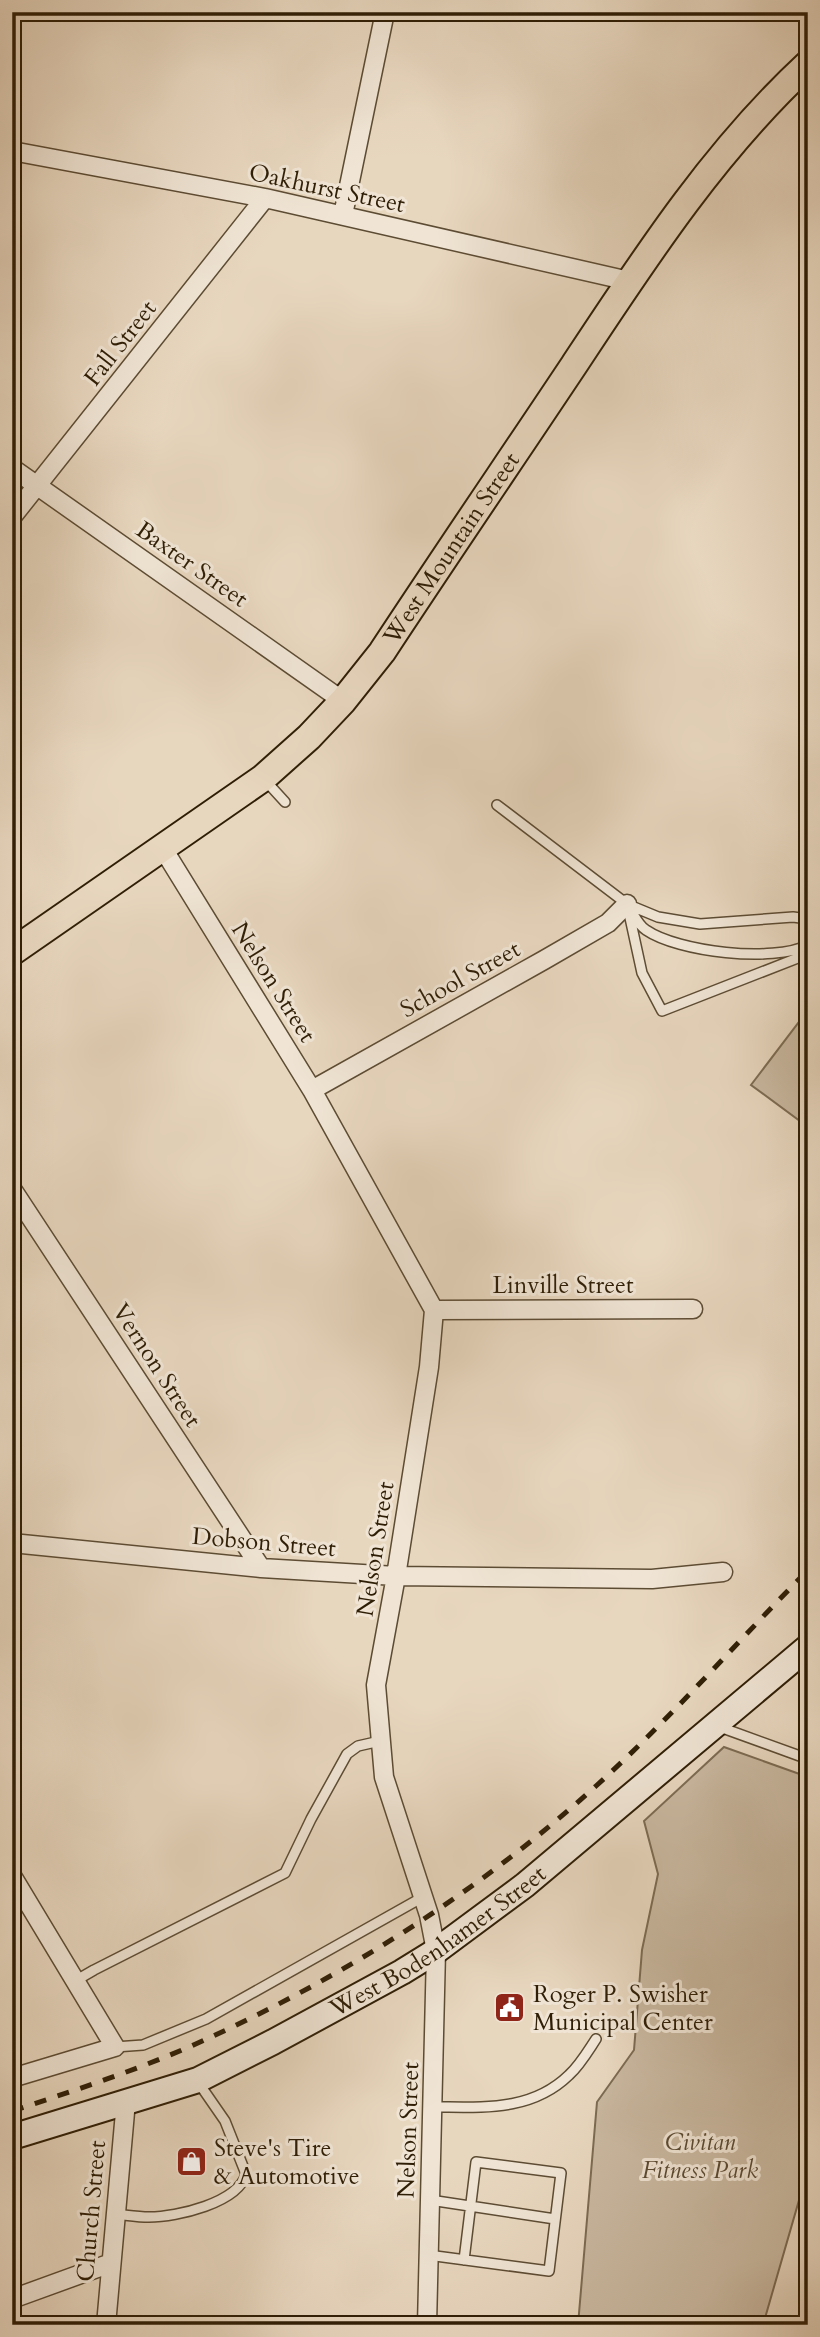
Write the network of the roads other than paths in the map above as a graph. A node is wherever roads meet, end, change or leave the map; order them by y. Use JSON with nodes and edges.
{"nodes":[{"id":1,"x":385,"y":12,"type":"edge"},
{"id":2,"x":808,"y":64,"type":"edge"},
{"id":3,"x":12,"y":151,"type":"edge"},
{"id":4,"x":265,"y":198,"type":"junction"},
{"id":5,"x":343,"y":215,"type":"junction"},
{"id":6,"x":629,"y":281,"type":"junction"},
{"id":7,"x":12,"y":468,"type":"edge"},
{"id":8,"x":39,"y":485,"type":"junction"},
{"id":9,"x":12,"y":517,"type":"edge"},
{"id":10,"x":343,"y":701,"type":"junction"},
{"id":11,"x":263,"y":778,"type":"junction"},
{"id":12,"x":285,"y":802,"type":"dead end"},
{"id":13,"x":497,"y":805,"type":"dead end"},
{"id":14,"x":162,"y":848,"type":"junction"},
{"id":15,"x":627,"y":904,"type":"junction"},
{"id":16,"x":808,"y":919,"type":"edge"},
{"id":17,"x":808,"y":944,"type":"edge"},
{"id":18,"x":12,"y":952,"type":"edge"},
{"id":19,"x":808,"y":954,"type":"edge"},
{"id":20,"x":312,"y":1090,"type":"junction"},
{"id":21,"x":12,"y":1189,"type":"edge"},
{"id":22,"x":693,"y":1309,"type":"dead end"},
{"id":23,"x":434,"y":1310,"type":"junction"},
{"id":24,"x":12,"y":1543,"type":"edge"},
{"id":25,"x":261,"y":1568,"type":"junction"},
{"id":26,"x":723,"y":1572,"type":"dead end"},
{"id":27,"x":396,"y":1576,"type":"junction"},
{"id":28,"x":808,"y":1647,"type":"edge"},
{"id":29,"x":717,"y":1726,"type":"junction"},
{"id":30,"x":380,"y":1741,"type":"junction"},
{"id":31,"x":808,"y":1759,"type":"edge"},
{"id":32,"x":12,"y":1876,"type":"edge"},
{"id":33,"x":423,"y":1897,"type":"junction"},
{"id":34,"x":436,"y":1951,"type":"junction"},
{"id":35,"x":75,"y":1981,"type":"junction"},
{"id":36,"x":596,"y":2039,"type":"dead end"},
{"id":37,"x":115,"y":2047,"type":"junction"},
{"id":38,"x":12,"y":2078,"type":"edge"},
{"id":39,"x":198,"y":2080,"type":"junction"},
{"id":40,"x":126,"y":2101,"type":"junction"},
{"id":41,"x":433,"y":2107,"type":"junction"},
{"id":42,"x":12,"y":2137,"type":"edge"},
{"id":43,"x":430,"y":2200,"type":"junction"},
{"id":44,"x":471,"y":2206,"type":"junction"},
{"id":45,"x":115,"y":2214,"type":"junction"},
{"id":46,"x":555,"y":2219,"type":"junction"},
{"id":47,"x":428,"y":2255,"type":"junction"},
{"id":48,"x":464,"y":2260,"type":"junction"},
{"id":49,"x":110,"y":2263,"type":"junction"},
{"id":50,"x":12,"y":2300,"type":"edge"},
{"id":51,"x":106,"y":2325,"type":"edge"},
{"id":52,"x":427,"y":2325,"type":"edge"}],
"edges":[{"from":1,"to":5,"type":"street"},
{"from":2,"to":6,"type":"main road","name":"West Mountain Street"},
{"from":3,"to":4,"type":"street","name":"Oakhurst Street"},
{"from":4,"to":5,"type":"street","name":"Oakhurst Street"},
{"from":4,"to":8,"type":"street","name":"Fall Street"},
{"from":5,"to":6,"type":"street","name":"Oakhurst Street"},
{"from":6,"to":10,"type":"main road","name":"West Mountain Street"},
{"from":7,"to":8,"type":"street","name":"Baxter Street"},
{"from":8,"to":9,"type":"street","name":"Fall Street"},
{"from":8,"to":10,"type":"street","name":"Baxter Street"},
{"from":10,"to":11,"type":"main road","name":"West Mountain Street"},
{"from":11,"to":12,"type":"lane"},
{"from":11,"to":14,"type":"main road","name":"West Mountain Street"},
{"from":13,"to":15,"type":"lane"},
{"from":14,"to":18,"type":"main road","name":"West Mountain Street"},
{"from":14,"to":20,"type":"street","name":"Nelson Street"},
{"from":15,"to":16,"type":"lane"},
{"from":15,"to":17,"type":"lane"},
{"from":15,"to":19,"type":"lane"},
{"from":15,"to":20,"type":"street","name":"School Street"},
{"from":20,"to":23,"type":"street","name":"Nelson Street"},
{"from":21,"to":25,"type":"street","name":"Vernon Street"},
{"from":22,"to":23,"type":"street","name":"Linville Street"},
{"from":23,"to":27,"type":"street","name":"Nelson Street"},
{"from":24,"to":25,"type":"street","name":"Dobson Street"},
{"from":25,"to":27,"type":"street","name":"Dobson Street"},
{"from":26,"to":27,"type":"street","name":"Dobson Street"},
{"from":27,"to":30,"type":"street","name":"Nelson Street"},
{"from":28,"to":29,"type":"main road","name":"West Bodenhamer Street"},
{"from":29,"to":31,"type":"lane"},
{"from":29,"to":34,"type":"main road","name":"West Bodenhamer Street"},
{"from":30,"to":33,"type":"street","name":"Nelson Street"},
{"from":30,"to":35,"type":"lane"},
{"from":32,"to":35,"type":"street"},
{"from":33,"to":34,"type":"street","name":"Nelson Street"},
{"from":33,"to":37,"type":"lane"},
{"from":34,"to":39,"type":"main road","name":"West Bodenhamer Street"},
{"from":34,"to":41,"type":"street","name":"Nelson Street"},
{"from":35,"to":37,"type":"street"},
{"from":36,"to":41,"type":"lane"},
{"from":37,"to":38,"type":"street"},
{"from":39,"to":40,"type":"main road","name":"West Bodenhamer Street"},
{"from":39,"to":45,"type":"lane"},
{"from":40,"to":42,"type":"main road","name":"West Bodenhamer Street"},
{"from":40,"to":45,"type":"street","name":"Church Street"},
{"from":41,"to":43,"type":"street","name":"Nelson Street"},
{"from":43,"to":44,"type":"lane"},
{"from":43,"to":47,"type":"street","name":"Nelson Street"},
{"from":44,"to":46,"type":"lane"},
{"from":44,"to":46,"type":"lane"},
{"from":44,"to":48,"type":"lane"},
{"from":45,"to":49,"type":"street","name":"Church Street"},
{"from":46,"to":48,"type":"lane"},
{"from":47,"to":48,"type":"lane"},
{"from":47,"to":52,"type":"street","name":"Nelson Street"},
{"from":49,"to":50,"type":"street"},
{"from":49,"to":51,"type":"street","name":"Church Street"}]}
